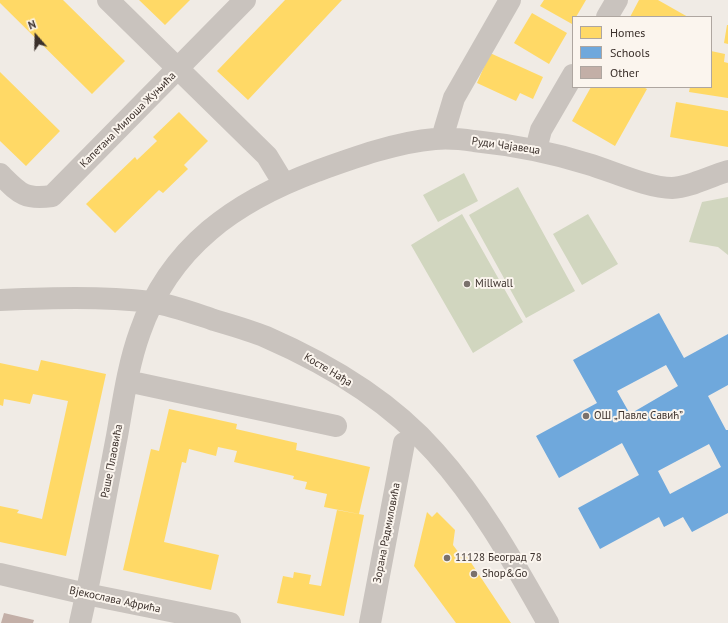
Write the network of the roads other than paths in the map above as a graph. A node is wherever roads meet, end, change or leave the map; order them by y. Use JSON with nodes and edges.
{"nodes":[{"id":1,"x":108,"y":0,"type":"edge"},
{"id":2,"x":245,"y":0,"type":"edge"},
{"id":3,"x":510,"y":0,"type":"edge"},
{"id":4,"x":617,"y":0,"type":"edge"},
{"id":5,"x":608,"y":16,"type":"edge"},
{"id":6,"x":179,"y":69,"type":"junction"},
{"id":7,"x":572,"y":77,"type":"edge"},
{"id":8,"x":442,"y":138,"type":"junction"},
{"id":9,"x":536,"y":149,"type":"junction"},
{"id":10,"x":728,"y":171,"type":"edge"},
{"id":11,"x":0,"y":174,"type":"edge"},
{"id":12,"x":284,"y":184,"type":"junction"},
{"id":13,"x":0,"y":300,"type":"edge"},
{"id":14,"x":152,"y":302,"type":"junction"},
{"id":15,"x":127,"y":381,"type":"junction"},
{"id":16,"x":336,"y":426,"type":"dead end"},
{"id":17,"x":404,"y":444,"type":"dead end"},
{"id":18,"x":0,"y":574,"type":"edge"},
{"id":19,"x":86,"y":594,"type":"junction"},
{"id":20,"x":80,"y":623,"type":"edge"},
{"id":21,"x":230,"y":623,"type":"edge"},
{"id":22,"x":370,"y":623,"type":"edge"},
{"id":23,"x":548,"y":623,"type":"edge"}],
"edges":[{"from":1,"to":6,"type":"street"},
{"from":2,"to":6,"type":"street","name":"Капетана Милоша Жуњића"},
{"from":3,"to":8,"type":"street"},
{"from":4,"to":5,"type":"street"},
{"from":6,"to":11,"type":"street","name":"Капетана Милоша Жуњића"},
{"from":6,"to":12,"type":"street"},
{"from":7,"to":9,"type":"street"},
{"from":8,"to":9,"type":"street","name":"Руди Чајавеца"},
{"from":8,"to":12,"type":"street","name":"Руди Чајавеца"},
{"from":9,"to":10,"type":"street","name":"Руди Чајавеца"},
{"from":12,"to":14,"type":"street","name":"Руди Чајавеца"},
{"from":13,"to":14,"type":"street","name":"Косте Нађа"},
{"from":14,"to":15,"type":"street","name":"Раше Плаовића"},
{"from":14,"to":23,"type":"street","name":"Косте Нађа"},
{"from":15,"to":16,"type":"street"},
{"from":15,"to":19,"type":"street","name":"Раше Плаовића"},
{"from":17,"to":22,"type":"street","name":"Зорана Радмиловића"},
{"from":18,"to":19,"type":"street","name":"Вјекослава Афрића"},
{"from":19,"to":20,"type":"street","name":"Раше Плаовића"},
{"from":19,"to":21,"type":"street","name":"Вјекослава Афрића"}]}
